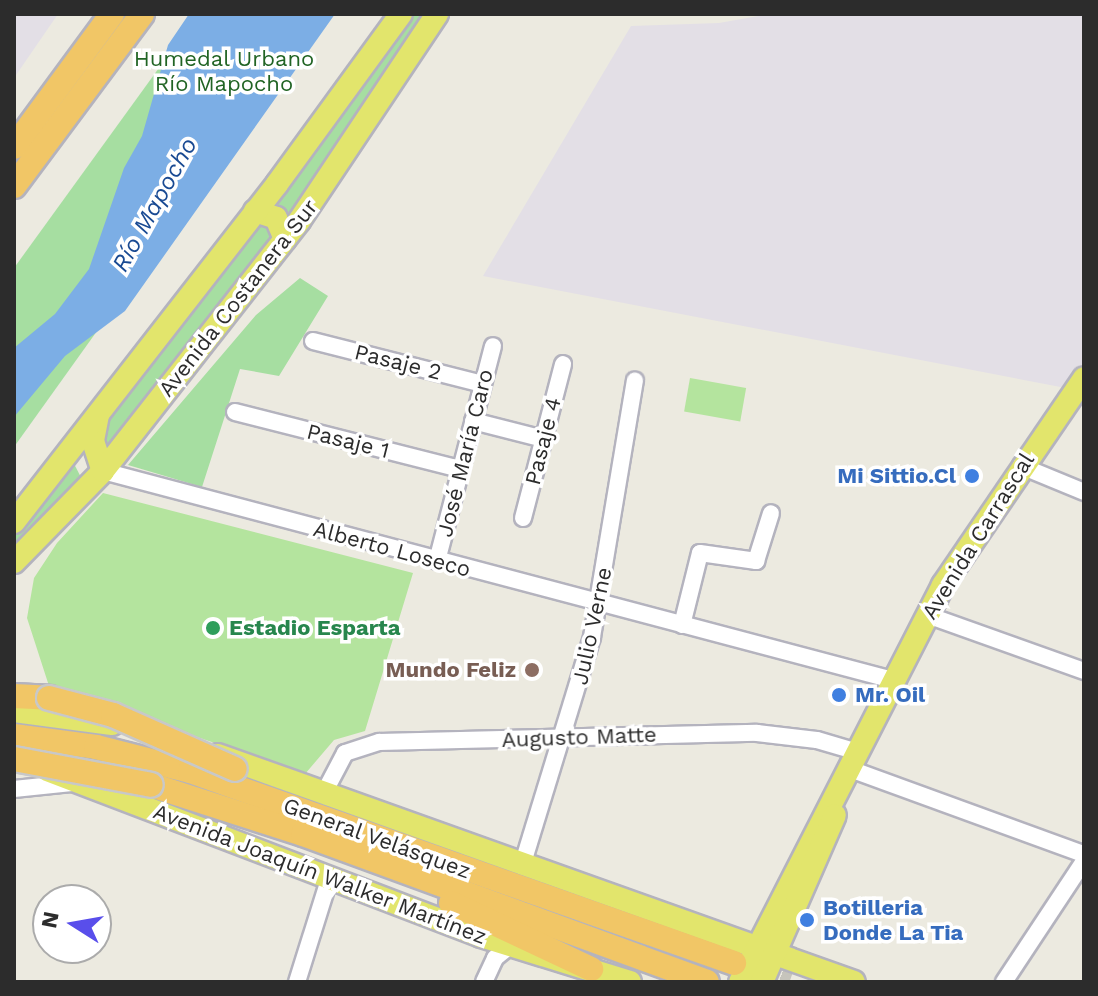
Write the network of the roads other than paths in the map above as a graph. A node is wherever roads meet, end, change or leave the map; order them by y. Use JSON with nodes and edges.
{"nodes":[{"id":1,"x":112,"y":14,"type":"edge"},
{"id":2,"x":142,"y":14,"type":"edge"},
{"id":3,"x":401,"y":14,"type":"edge"},
{"id":4,"x":437,"y":14,"type":"edge"},
{"id":5,"x":14,"y":147,"type":"edge"},
{"id":6,"x":14,"y":186,"type":"edge"},
{"id":7,"x":255,"y":211,"type":"junction"},
{"id":8,"x":285,"y":239,"type":"junction"},
{"id":9,"x":313,"y":341,"type":"dead end"},
{"id":10,"x":493,"y":346,"type":"dead end"},
{"id":11,"x":563,"y":364,"type":"dead end"},
{"id":12,"x":1084,"y":378,"type":"edge"},
{"id":13,"x":635,"y":381,"type":"dead end"},
{"id":14,"x":483,"y":384,"type":"junction"},
{"id":15,"x":235,"y":412,"type":"dead end"},
{"id":16,"x":98,"y":413,"type":"junction"},
{"id":17,"x":473,"y":421,"type":"junction"},
{"id":18,"x":544,"y":439,"type":"junction"},
{"id":19,"x":1021,"y":466,"type":"junction"},
{"id":20,"x":461,"y":469,"type":"junction"},
{"id":21,"x":103,"y":471,"type":"junction"},
{"id":22,"x":1084,"y":492,"type":"edge"},
{"id":23,"x":771,"y":513,"type":"dead end"},
{"id":24,"x":523,"y":518,"type":"dead end"},
{"id":25,"x":14,"y":522,"type":"edge"},
{"id":26,"x":437,"y":561,"type":"junction"},
{"id":27,"x":14,"y":562,"type":"edge"},
{"id":28,"x":599,"y":603,"type":"junction"},
{"id":29,"x":927,"y":615,"type":"junction"},
{"id":30,"x":682,"y":625,"type":"junction"},
{"id":31,"x":1084,"y":671,"type":"edge"},
{"id":32,"x":893,"y":680,"type":"junction"},
{"id":33,"x":14,"y":696,"type":"edge"},
{"id":34,"x":14,"y":711,"type":"edge"},
{"id":35,"x":14,"y":736,"type":"edge"},
{"id":36,"x":564,"y":738,"type":"junction"},
{"id":37,"x":14,"y":757,"type":"edge"},
{"id":38,"x":850,"y":769,"type":"junction"},
{"id":39,"x":154,"y":773,"type":"junction"},
{"id":40,"x":76,"y":783,"type":"junction"},
{"id":41,"x":14,"y":789,"type":"edge"},
{"id":42,"x":324,"y":793,"type":"junction"},
{"id":43,"x":360,"y":832,"type":"junction"},
{"id":44,"x":303,"y":834,"type":"junction"},
{"id":45,"x":1084,"y":854,"type":"edge"},
{"id":46,"x":1084,"y":861,"type":"edge"},
{"id":47,"x":522,"y":866,"type":"junction"},
{"id":48,"x":330,"y":877,"type":"junction"},
{"id":49,"x":510,"y":946,"type":"junction"},
{"id":50,"x":766,"y":950,"type":"junction"},
{"id":51,"x":591,"y":969,"type":"junction"},
{"id":52,"x":737,"y":972,"type":"edge"},
{"id":53,"x":297,"y":982,"type":"edge"},
{"id":54,"x":484,"y":982,"type":"edge"},
{"id":55,"x":630,"y":982,"type":"edge"},
{"id":56,"x":707,"y":982,"type":"edge"},
{"id":57,"x":762,"y":982,"type":"edge"},
{"id":58,"x":854,"y":982,"type":"edge"},
{"id":59,"x":1004,"y":982,"type":"edge"}],
"edges":[{"from":1,"to":5,"type":"highway"},
{"from":2,"to":6,"type":"highway"},
{"from":3,"to":7,"type":"main road","name":"Avenida Costanera Sur"},
{"from":4,"to":8,"type":"main road","name":"Avenida Costanera Sur"},
{"from":7,"to":8,"type":"main road"},
{"from":7,"to":16,"type":"main road","name":"Avenida Costanera Sur"},
{"from":8,"to":21,"type":"main road","name":"Avenida Costanera Sur"},
{"from":9,"to":14,"type":"street","name":"Pasaje 2"},
{"from":10,"to":14,"type":"street","name":"José María Caro"},
{"from":11,"to":18,"type":"street","name":"Pasaje 4"},
{"from":12,"to":19,"type":"main road","name":"Avenida Carrascal"},
{"from":13,"to":28,"type":"street","name":"Julio Verne"},
{"from":14,"to":17,"type":"street","name":"José María Caro"},
{"from":15,"to":20,"type":"street","name":"Pasaje 1"},
{"from":16,"to":21,"type":"main road"},
{"from":16,"to":25,"type":"main road","name":"Avenida Costanera Sur"},
{"from":17,"to":18,"type":"street"},
{"from":17,"to":20,"type":"street","name":"José María Caro"},
{"from":18,"to":24,"type":"street","name":"Pasaje 4"},
{"from":19,"to":22,"type":"street"},
{"from":19,"to":29,"type":"main road","name":"Avenida Carrascal"},
{"from":20,"to":26,"type":"street","name":"José María Caro"},
{"from":21,"to":26,"type":"street","name":"Alberto Loseco"},
{"from":21,"to":27,"type":"main road","name":"Avenida Costanera Sur"},
{"from":23,"to":30,"type":"street"},
{"from":26,"to":28,"type":"street","name":"Alberto Loseco"},
{"from":28,"to":30,"type":"street","name":"Alberto Loseco"},
{"from":28,"to":36,"type":"street","name":"Julio Verne"},
{"from":29,"to":31,"type":"street"},
{"from":29,"to":32,"type":"main road","name":"Avenida Carrascal"},
{"from":30,"to":32,"type":"street","name":"Alberto Loseco"},
{"from":32,"to":38,"type":"main road","name":"Avenida Carrascal"},
{"from":33,"to":43,"type":"highway","bridge":true},
{"from":34,"to":42,"type":"main road"},
{"from":35,"to":39,"type":"highway","name":"General Velásquez"},
{"from":36,"to":38,"type":"street","name":"Augusto Matte"},
{"from":36,"to":42,"type":"street","name":"Augusto Matte"},
{"from":36,"to":47,"type":"street","name":"Julio Verne"},
{"from":37,"to":39,"type":"highway","name":"General Velásquez","bridge":true},
{"from":37,"to":40,"type":"main road","name":"Avenida Joaquín Walker Martínez"},
{"from":38,"to":45,"type":"street","name":"Augusto Matte"},
{"from":38,"to":50,"type":"main road","name":"Avenida Carrascal"},
{"from":39,"to":43,"type":"highway","name":"General Velásquez"},
{"from":39,"to":44,"type":"highway","name":"General Velásquez"},
{"from":40,"to":41,"type":"street"},
{"from":40,"to":48,"type":"main road","name":"Avenida Joaquín Walker Martínez"},
{"from":42,"to":47,"type":"main road"},
{"from":43,"to":52,"type":"highway","name":"General Velásquez"},
{"from":44,"to":51,"type":"highway"},
{"from":44,"to":56,"type":"highway","name":"General Velásquez"},
{"from":46,"to":59,"type":"street"},
{"from":47,"to":50,"type":"main road"},
{"from":48,"to":49,"type":"main road","name":"Avenida Joaquín Walker Martínez"},
{"from":48,"to":53,"type":"street"},
{"from":49,"to":51,"type":"main road","name":"Avenida Joaquín Walker Martínez"},
{"from":49,"to":54,"type":"street"},
{"from":50,"to":52,"type":"main road","name":"Avenida Carrascal"},
{"from":50,"to":57,"type":"main road","name":"Avenida Carrascal"},
{"from":50,"to":58,"type":"main road"},
{"from":51,"to":55,"type":"main road","name":"Avenida Joaquín Walker Martínez"}]}
